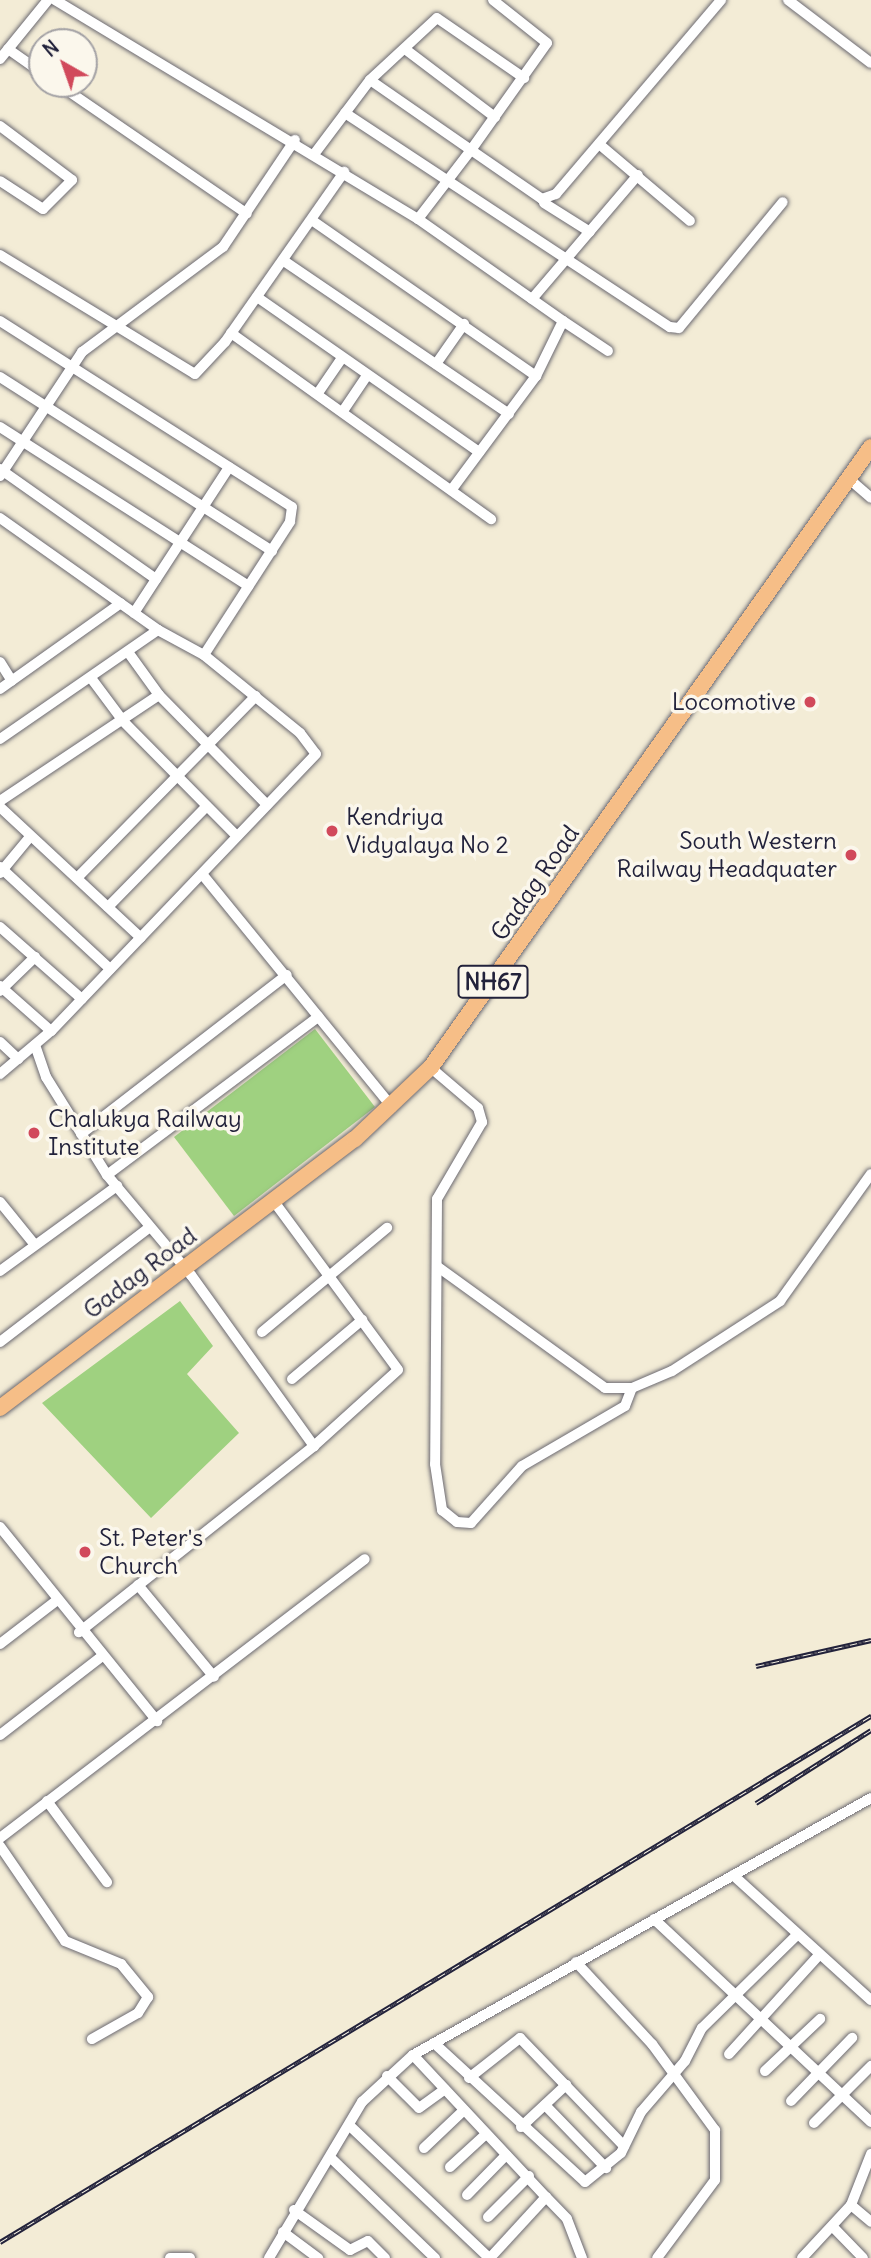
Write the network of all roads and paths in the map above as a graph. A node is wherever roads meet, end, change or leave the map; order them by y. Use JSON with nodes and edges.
{"nodes":[{"id":1,"x":48,"y":0,"type":"edge"},
{"id":2,"x":55,"y":0,"type":"edge"},
{"id":3,"x":493,"y":0,"type":"edge"},
{"id":4,"x":721,"y":0,"type":"edge"},
{"id":5,"x":788,"y":0,"type":"edge"},
{"id":6,"x":405,"y":49,"type":"junction"},
{"id":7,"x":8,"y":50,"type":"junction"},
{"id":8,"x":0,"y":59,"type":"edge"},
{"id":9,"x":871,"y":63,"type":"edge"},
{"id":10,"x":28,"y":64,"type":"edge"},
{"id":11,"x":524,"y":78,"type":"junction"},
{"id":12,"x":370,"y":80,"type":"junction"},
{"id":13,"x":78,"y":98,"type":"edge"},
{"id":14,"x":345,"y":113,"type":"junction"},
{"id":15,"x":495,"y":117,"type":"junction"},
{"id":16,"x":0,"y":126,"type":"edge"},
{"id":17,"x":295,"y":140,"type":"junction"},
{"id":18,"x":599,"y":144,"type":"junction"},
{"id":19,"x":471,"y":150,"type":"junction"},
{"id":20,"x":315,"y":153,"type":"junction"},
{"id":21,"x":344,"y":172,"type":"junction"},
{"id":22,"x":638,"y":176,"type":"junction"},
{"id":23,"x":0,"y":181,"type":"edge"},
{"id":24,"x":446,"y":182,"type":"junction"},
{"id":25,"x":783,"y":202,"type":"dead end"},
{"id":26,"x":544,"y":203,"type":"dead end"},
{"id":27,"x":247,"y":214,"type":"junction"},
{"id":28,"x":418,"y":219,"type":"junction"},
{"id":29,"x":313,"y":221,"type":"junction"},
{"id":30,"x":690,"y":221,"type":"dead end"},
{"id":31,"x":590,"y":232,"type":"junction"},
{"id":32,"x":0,"y":255,"type":"edge"},
{"id":33,"x":284,"y":261,"type":"junction"},
{"id":34,"x":564,"y":263,"type":"junction"},
{"id":35,"x":257,"y":297,"type":"junction"},
{"id":36,"x":532,"y":299,"type":"junction"},
{"id":37,"x":0,"y":320,"type":"edge"},
{"id":38,"x":563,"y":321,"type":"junction"},
{"id":39,"x":464,"y":324,"type":"junction"},
{"id":40,"x":113,"y":328,"type":"junction"},
{"id":41,"x":231,"y":333,"type":"junction"},
{"id":42,"x":608,"y":351,"type":"dead end"},
{"id":43,"x":342,"y":358,"type":"junction"},
{"id":44,"x":436,"y":364,"type":"junction"},
{"id":45,"x":71,"y":367,"type":"junction"},
{"id":46,"x":536,"y":376,"type":"junction"},
{"id":47,"x":0,"y":377,"type":"edge"},
{"id":48,"x":366,"y":377,"type":"junction"},
{"id":49,"x":318,"y":393,"type":"junction"},
{"id":50,"x":45,"y":406,"type":"junction"},
{"id":51,"x":343,"y":411,"type":"junction"},
{"id":52,"x":509,"y":414,"type":"junction"},
{"id":53,"x":0,"y":427,"type":"edge"},
{"id":54,"x":22,"y":441,"type":"junction"},
{"id":55,"x":871,"y":447,"type":"edge"},
{"id":56,"x":479,"y":452,"type":"junction"},
{"id":57,"x":871,"y":462,"type":"edge"},
{"id":58,"x":229,"y":467,"type":"junction"},
{"id":59,"x":1,"y":472,"type":"edge"},
{"id":60,"x":855,"y":484,"type":"junction"},
{"id":61,"x":452,"y":489,"type":"junction"},
{"id":62,"x":871,"y":498,"type":"edge"},
{"id":63,"x":204,"y":507,"type":"junction"},
{"id":64,"x":0,"y":518,"type":"edge"},
{"id":65,"x":491,"y":519,"type":"dead end"},
{"id":66,"x":180,"y":542,"type":"junction"},
{"id":67,"x":272,"y":551,"type":"junction"},
{"id":68,"x":156,"y":579,"type":"junction"},
{"id":69,"x":248,"y":586,"type":"junction"},
{"id":70,"x":121,"y":603,"type":"junction"},
{"id":71,"x":134,"y":613,"type":"junction"},
{"id":72,"x":158,"y":630,"type":"junction"},
{"id":73,"x":128,"y":652,"type":"junction"},
{"id":74,"x":204,"y":654,"type":"junction"},
{"id":75,"x":0,"y":662,"type":"edge"},
{"id":76,"x":91,"y":678,"type":"junction"},
{"id":77,"x":12,"y":681,"type":"junction"},
{"id":78,"x":0,"y":689,"type":"edge"},
{"id":79,"x":159,"y":695,"type":"junction"},
{"id":80,"x":256,"y":696,"type":"junction"},
{"id":81,"x":123,"y":720,"type":"junction"},
{"id":82,"x":0,"y":739,"type":"edge"},
{"id":83,"x":209,"y":745,"type":"junction"},
{"id":84,"x":178,"y":777,"type":"junction"},
{"id":85,"x":1,"y":801,"type":"edge"},
{"id":86,"x":267,"y":805,"type":"junction"},
{"id":87,"x":207,"y":806,"type":"junction"},
{"id":88,"x":237,"y":836,"type":"junction"},
{"id":89,"x":29,"y":838,"type":"junction"},
{"id":90,"x":1,"y":870,"type":"edge"},
{"id":91,"x":202,"y":874,"type":"junction"},
{"id":92,"x":76,"y":878,"type":"junction"},
{"id":93,"x":108,"y":907,"type":"junction"},
{"id":94,"x":0,"y":927,"type":"edge"},
{"id":95,"x":141,"y":938,"type":"junction"},
{"id":96,"x":35,"y":957,"type":"junction"},
{"id":97,"x":110,"y":969,"type":"junction"},
{"id":98,"x":286,"y":975,"type":"junction"},
{"id":99,"x":1,"y":989,"type":"edge"},
{"id":100,"x":82,"y":999,"type":"junction"},
{"id":101,"x":318,"y":1017,"type":"junction"},
{"id":102,"x":51,"y":1031,"type":"junction"},
{"id":103,"x":0,"y":1042,"type":"edge"},
{"id":104,"x":35,"y":1045,"type":"junction"},
{"id":105,"x":18,"y":1059,"type":"junction"},
{"id":106,"x":437,"y":1073,"type":"junction"},
{"id":107,"x":0,"y":1074,"type":"edge"},
{"id":108,"x":392,"y":1107,"type":"junction"},
{"id":109,"x":81,"y":1134,"type":"junction"},
{"id":110,"x":871,"y":1174,"type":"edge"},
{"id":111,"x":107,"y":1175,"type":"junction"},
{"id":112,"x":117,"y":1186,"type":"junction"},
{"id":113,"x":0,"y":1202,"type":"edge"},
{"id":114,"x":278,"y":1207,"type":"junction"},
{"id":115,"x":150,"y":1227,"type":"junction"},
{"id":116,"x":387,"y":1228,"type":"dead end"},
{"id":117,"x":35,"y":1245,"type":"junction"},
{"id":118,"x":438,"y":1267,"type":"junction"},
{"id":119,"x":0,"y":1271,"type":"edge"},
{"id":120,"x":188,"y":1271,"type":"junction"},
{"id":121,"x":329,"y":1277,"type":"junction"},
{"id":122,"x":362,"y":1320,"type":"junction"},
{"id":123,"x":262,"y":1332,"type":"dead end"},
{"id":124,"x":0,"y":1342,"type":"edge"},
{"id":125,"x":292,"y":1378,"type":"dead end"},
{"id":126,"x":632,"y":1388,"type":"junction"},
{"id":127,"x":0,"y":1408,"type":"edge"},
{"id":128,"x":0,"y":1419,"type":"edge"},
{"id":129,"x":314,"y":1446,"type":"junction"},
{"id":130,"x":0,"y":1527,"type":"edge"},
{"id":131,"x":365,"y":1559,"type":"dead end"},
{"id":132,"x":138,"y":1585,"type":"junction"},
{"id":133,"x":56,"y":1601,"type":"junction"},
{"id":134,"x":79,"y":1632,"type":"junction"},
{"id":135,"x":0,"y":1644,"type":"edge"},
{"id":136,"x":101,"y":1657,"type":"junction"},
{"id":137,"x":214,"y":1677,"type":"junction"},
{"id":138,"x":157,"y":1721,"type":"junction"},
{"id":139,"x":0,"y":1735,"type":"edge"},
{"id":140,"x":871,"y":1798,"type":"edge"},
{"id":141,"x":47,"y":1801,"type":"junction"},
{"id":142,"x":0,"y":1838,"type":"edge"},
{"id":143,"x":0,"y":1846,"type":"edge"},
{"id":144,"x":733,"y":1875,"type":"junction"},
{"id":145,"x":107,"y":1882,"type":"dead end"},
{"id":146,"x":654,"y":1919,"type":"junction"},
{"id":147,"x":796,"y":1936,"type":"junction"},
{"id":148,"x":819,"y":1955,"type":"junction"},
{"id":149,"x":576,"y":1962,"type":"junction"},
{"id":150,"x":734,"y":1995,"type":"junction"},
{"id":151,"x":871,"y":2000,"type":"edge"},
{"id":152,"x":820,"y":2019,"type":"dead end"},
{"id":153,"x":760,"y":2022,"type":"junction"},
{"id":154,"x":852,"y":2038,"type":"dead end"},
{"id":155,"x":92,"y":2039,"type":"dead end"},
{"id":156,"x":434,"y":2043,"type":"junction"},
{"id":157,"x":789,"y":2049,"type":"junction"},
{"id":158,"x":729,"y":2054,"type":"dead end"},
{"id":159,"x":413,"y":2055,"type":"junction"},
{"id":160,"x":871,"y":2066,"type":"edge"},
{"id":161,"x":765,"y":2071,"type":"dead end"},
{"id":162,"x":818,"y":2074,"type":"junction"},
{"id":163,"x":675,"y":2075,"type":"junction"},
{"id":164,"x":387,"y":2076,"type":"junction"},
{"id":165,"x":469,"y":2078,"type":"junction"},
{"id":166,"x":566,"y":2085,"type":"junction"},
{"id":167,"x":445,"y":2089,"type":"junction"},
{"id":168,"x":841,"y":2095,"type":"junction"},
{"id":169,"x":791,"y":2102,"type":"dead end"},
{"id":170,"x":545,"y":2105,"type":"junction"},
{"id":171,"x":464,"y":2110,"type":"junction"},
{"id":172,"x":869,"y":2116,"type":"edge"},
{"id":173,"x":814,"y":2123,"type":"dead end"},
{"id":174,"x":350,"y":2126,"type":"junction"},
{"id":175,"x":521,"y":2127,"type":"junction"},
{"id":176,"x":486,"y":2134,"type":"junction"},
{"id":177,"x":624,"y":2146,"type":"junction"},
{"id":178,"x":424,"y":2148,"type":"dead end"},
{"id":179,"x":871,"y":2154,"type":"edge"},
{"id":180,"x":506,"y":2155,"type":"junction"},
{"id":181,"x":332,"y":2159,"type":"junction"},
{"id":182,"x":450,"y":2167,"type":"dead end"},
{"id":183,"x":606,"y":2168,"type":"junction"},
{"id":184,"x":529,"y":2176,"type":"junction"},
{"id":185,"x":467,"y":2195,"type":"dead end"},
{"id":186,"x":546,"y":2197,"type":"junction"},
{"id":187,"x":851,"y":2205,"type":"junction"},
{"id":188,"x":294,"y":2210,"type":"junction"},
{"id":189,"x":488,"y":2217,"type":"dead end"},
{"id":190,"x":871,"y":2222,"type":"edge"},
{"id":191,"x":834,"y":2227,"type":"junction"},
{"id":192,"x":283,"y":2232,"type":"junction"},
{"id":193,"x":811,"y":2255,"type":"edge"},
{"id":194,"x":170,"y":2258,"type":"edge"},
{"id":195,"x":190,"y":2258,"type":"edge"},
{"id":196,"x":268,"y":2258,"type":"edge"},
{"id":197,"x":318,"y":2258,"type":"edge"},
{"id":198,"x":385,"y":2258,"type":"edge"},
{"id":199,"x":435,"y":2258,"type":"edge"},
{"id":200,"x":490,"y":2258,"type":"edge"},
{"id":201,"x":582,"y":2258,"type":"edge"},
{"id":202,"x":657,"y":2258,"type":"edge"},
{"id":203,"x":863,"y":2258,"type":"edge"}],
"edges":[{"from":1,"to":7,"type":"street"},
{"from":2,"to":17,"type":"street"},
{"from":3,"to":11,"type":"street"},
{"from":4,"to":18,"type":"street"},
{"from":5,"to":9,"type":"street"},
{"from":6,"to":11,"type":"street"},
{"from":6,"to":12,"type":"street"},
{"from":6,"to":15,"type":"street"},
{"from":7,"to":8,"type":"street"},
{"from":7,"to":10,"type":"street"},
{"from":11,"to":15,"type":"street"},
{"from":12,"to":14,"type":"street"},
{"from":12,"to":19,"type":"street"},
{"from":13,"to":27,"type":"street"},
{"from":14,"to":20,"type":"street"},
{"from":14,"to":24,"type":"street"},
{"from":15,"to":19,"type":"street"},
{"from":16,"to":23,"type":"street"},
{"from":17,"to":20,"type":"street"},
{"from":17,"to":27,"type":"street"},
{"from":18,"to":19,"type":"street"},
{"from":18,"to":22,"type":"street"},
{"from":19,"to":24,"type":"street"},
{"from":20,"to":21,"type":"street"},
{"from":21,"to":28,"type":"street"},
{"from":21,"to":29,"type":"street"},
{"from":22,"to":30,"type":"street"},
{"from":22,"to":31,"type":"street"},
{"from":24,"to":28,"type":"street"},
{"from":24,"to":34,"type":"street"},
{"from":25,"to":34,"type":"street"},
{"from":26,"to":31,"type":"street"},
{"from":27,"to":40,"type":"street"},
{"from":28,"to":36,"type":"street"},
{"from":29,"to":33,"type":"street"},
{"from":29,"to":39,"type":"street"},
{"from":31,"to":34,"type":"street"},
{"from":32,"to":40,"type":"street"},
{"from":33,"to":35,"type":"street"},
{"from":33,"to":44,"type":"street"},
{"from":34,"to":36,"type":"street"},
{"from":35,"to":41,"type":"street"},
{"from":35,"to":43,"type":"street"},
{"from":36,"to":38,"type":"street"},
{"from":37,"to":45,"type":"street"},
{"from":38,"to":42,"type":"street"},
{"from":38,"to":46,"type":"street"},
{"from":39,"to":44,"type":"street"},
{"from":39,"to":46,"type":"street"},
{"from":40,"to":41,"type":"street"},
{"from":40,"to":45,"type":"street"},
{"from":41,"to":49,"type":"street"},
{"from":43,"to":48,"type":"street"},
{"from":43,"to":49,"type":"street"},
{"from":44,"to":52,"type":"street"},
{"from":45,"to":50,"type":"street"},
{"from":45,"to":58,"type":"street"},
{"from":46,"to":52,"type":"street"},
{"from":47,"to":50,"type":"street"},
{"from":48,"to":51,"type":"street"},
{"from":48,"to":56,"type":"street"},
{"from":49,"to":51,"type":"street"},
{"from":50,"to":54,"type":"street"},
{"from":50,"to":63,"type":"street"},
{"from":51,"to":61,"type":"street"},
{"from":52,"to":56,"type":"street"},
{"from":53,"to":54,"type":"street"},
{"from":54,"to":59,"type":"street"},
{"from":54,"to":66,"type":"street"},
{"from":55,"to":108,"type":"highway","name":"Gadag Road","number":"NH67"},
{"from":56,"to":61,"type":"street"},
{"from":57,"to":60,"type":"highway","name":"Gadag Road","number":"NH67"},
{"from":58,"to":63,"type":"street"},
{"from":58,"to":67,"type":"street"},
{"from":59,"to":68,"type":"street"},
{"from":60,"to":62,"type":"street"},
{"from":60,"to":106,"type":"highway","name":"Gadag Road","number":"NH67"},
{"from":61,"to":65,"type":"street"},
{"from":63,"to":66,"type":"street"},
{"from":63,"to":67,"type":"street"},
{"from":64,"to":70,"type":"street"},
{"from":66,"to":68,"type":"street"},
{"from":66,"to":69,"type":"street"},
{"from":67,"to":69,"type":"street"},
{"from":68,"to":71,"type":"street"},
{"from":69,"to":74,"type":"street"},
{"from":70,"to":71,"type":"street"},
{"from":70,"to":77,"type":"street"},
{"from":71,"to":72,"type":"street"},
{"from":72,"to":73,"type":"street"},
{"from":72,"to":74,"type":"street"},
{"from":73,"to":76,"type":"street"},
{"from":73,"to":79,"type":"street"},
{"from":74,"to":80,"type":"street"},
{"from":75,"to":77,"type":"street"},
{"from":76,"to":81,"type":"street"},
{"from":76,"to":82,"type":"street"},
{"from":77,"to":78,"type":"street"},
{"from":79,"to":81,"type":"street"},
{"from":79,"to":83,"type":"street"},
{"from":80,"to":83,"type":"street"},
{"from":80,"to":86,"type":"street"},
{"from":81,"to":84,"type":"street"},
{"from":81,"to":85,"type":"street"},
{"from":83,"to":84,"type":"street"},
{"from":83,"to":86,"type":"street"},
{"from":84,"to":87,"type":"street"},
{"from":84,"to":92,"type":"street"},
{"from":85,"to":89,"type":"street"},
{"from":86,"to":88,"type":"street"},
{"from":87,"to":88,"type":"street"},
{"from":87,"to":93,"type":"street"},
{"from":88,"to":91,"type":"street"},
{"from":89,"to":90,"type":"street"},
{"from":89,"to":92,"type":"street"},
{"from":90,"to":97,"type":"street"},
{"from":91,"to":95,"type":"street"},
{"from":91,"to":98,"type":"street"},
{"from":92,"to":93,"type":"street"},
{"from":93,"to":95,"type":"street"},
{"from":94,"to":96,"type":"street"},
{"from":95,"to":97,"type":"street"},
{"from":96,"to":99,"type":"street"},
{"from":96,"to":100,"type":"street"},
{"from":97,"to":100,"type":"street"},
{"from":98,"to":101,"type":"street"},
{"from":98,"to":109,"type":"street"},
{"from":99,"to":102,"type":"street"},
{"from":100,"to":102,"type":"street"},
{"from":101,"to":108,"type":"street"},
{"from":101,"to":111,"type":"street"},
{"from":102,"to":104,"type":"street"},
{"from":103,"to":105,"type":"street"},
{"from":104,"to":105,"type":"street"},
{"from":104,"to":109,"type":"street"},
{"from":105,"to":107,"type":"street"},
{"from":106,"to":114,"type":"highway","name":"Gadag Road","number":"NH67"},
{"from":106,"to":118,"type":"street"},
{"from":108,"to":120,"type":"highway","name":"Gadag Road","number":"NH67"},
{"from":109,"to":111,"type":"street"},
{"from":110,"to":126,"type":"street"},
{"from":111,"to":112,"type":"street"},
{"from":112,"to":115,"type":"street"},
{"from":112,"to":117,"type":"street"},
{"from":113,"to":117,"type":"street"},
{"from":114,"to":120,"type":"highway","name":"Gadag Road","number":"NH67"},
{"from":114,"to":121,"type":"street"},
{"from":115,"to":120,"type":"street"},
{"from":115,"to":124,"type":"street"},
{"from":116,"to":121,"type":"street"},
{"from":117,"to":119,"type":"street"},
{"from":118,"to":126,"type":"street"},
{"from":118,"to":126,"type":"street"},
{"from":120,"to":127,"type":"highway","name":"Gadag Road","number":"NH67"},
{"from":120,"to":128,"type":"highway","name":"Gadag Road","number":"NH67"},
{"from":120,"to":129,"type":"street"},
{"from":121,"to":122,"type":"street"},
{"from":121,"to":123,"type":"street"},
{"from":122,"to":125,"type":"street"},
{"from":122,"to":129,"type":"street"},
{"from":129,"to":132,"type":"street"},
{"from":130,"to":133,"type":"street"},
{"from":131,"to":137,"type":"street"},
{"from":132,"to":134,"type":"street"},
{"from":132,"to":137,"type":"street"},
{"from":133,"to":134,"type":"street"},
{"from":133,"to":135,"type":"street"},
{"from":134,"to":136,"type":"street"},
{"from":136,"to":138,"type":"street"},
{"from":136,"to":139,"type":"street"},
{"from":137,"to":138,"type":"street"},
{"from":138,"to":141,"type":"street"},
{"from":140,"to":144,"type":"street"},
{"from":141,"to":142,"type":"street"},
{"from":141,"to":145,"type":"street"},
{"from":143,"to":155,"type":"street"},
{"from":144,"to":146,"type":"street"},
{"from":144,"to":147,"type":"street"},
{"from":146,"to":149,"type":"street"},
{"from":146,"to":150,"type":"street"},
{"from":147,"to":148,"type":"street"},
{"from":147,"to":150,"type":"street"},
{"from":148,"to":151,"type":"street"},
{"from":148,"to":153,"type":"street"},
{"from":149,"to":156,"type":"street"},
{"from":149,"to":163,"type":"street"},
{"from":150,"to":153,"type":"street"},
{"from":150,"to":163,"type":"street"},
{"from":152,"to":157,"type":"street"},
{"from":153,"to":157,"type":"street"},
{"from":153,"to":158,"type":"street"},
{"from":154,"to":162,"type":"street"},
{"from":156,"to":159,"type":"street"},
{"from":156,"to":165,"type":"street"},
{"from":157,"to":161,"type":"street"},
{"from":157,"to":162,"type":"street"},
{"from":159,"to":164,"type":"street"},
{"from":159,"to":167,"type":"street"},
{"from":160,"to":168,"type":"street"},
{"from":162,"to":168,"type":"street"},
{"from":162,"to":169,"type":"street"},
{"from":163,"to":177,"type":"street"},
{"from":163,"to":202,"type":"street"},
{"from":164,"to":167,"type":"street"},
{"from":164,"to":174,"type":"street"},
{"from":165,"to":166,"type":"street"},
{"from":165,"to":175,"type":"street"},
{"from":166,"to":170,"type":"street"},
{"from":166,"to":177,"type":"street"},
{"from":167,"to":171,"type":"street"},
{"from":168,"to":172,"type":"street"},
{"from":168,"to":173,"type":"street"},
{"from":170,"to":175,"type":"street"},
{"from":170,"to":183,"type":"street"},
{"from":171,"to":176,"type":"street"},
{"from":171,"to":178,"type":"street"},
{"from":174,"to":181,"type":"street"},
{"from":174,"to":200,"type":"street"},
{"from":175,"to":183,"type":"street"},
{"from":176,"to":180,"type":"street"},
{"from":176,"to":182,"type":"street"},
{"from":177,"to":183,"type":"street"},
{"from":179,"to":187,"type":"street"},
{"from":180,"to":184,"type":"street"},
{"from":180,"to":185,"type":"street"},
{"from":181,"to":188,"type":"street"},
{"from":181,"to":199,"type":"street"},
{"from":184,"to":186,"type":"street"},
{"from":184,"to":189,"type":"street"},
{"from":186,"to":200,"type":"street"},
{"from":186,"to":201,"type":"street"},
{"from":187,"to":190,"type":"street"},
{"from":187,"to":191,"type":"street"},
{"from":188,"to":192,"type":"street"},
{"from":188,"to":198,"type":"street"},
{"from":191,"to":193,"type":"street"},
{"from":191,"to":203,"type":"street"},
{"from":192,"to":196,"type":"street"},
{"from":192,"to":197,"type":"street"},
{"from":194,"to":195,"type":"street"}]}
